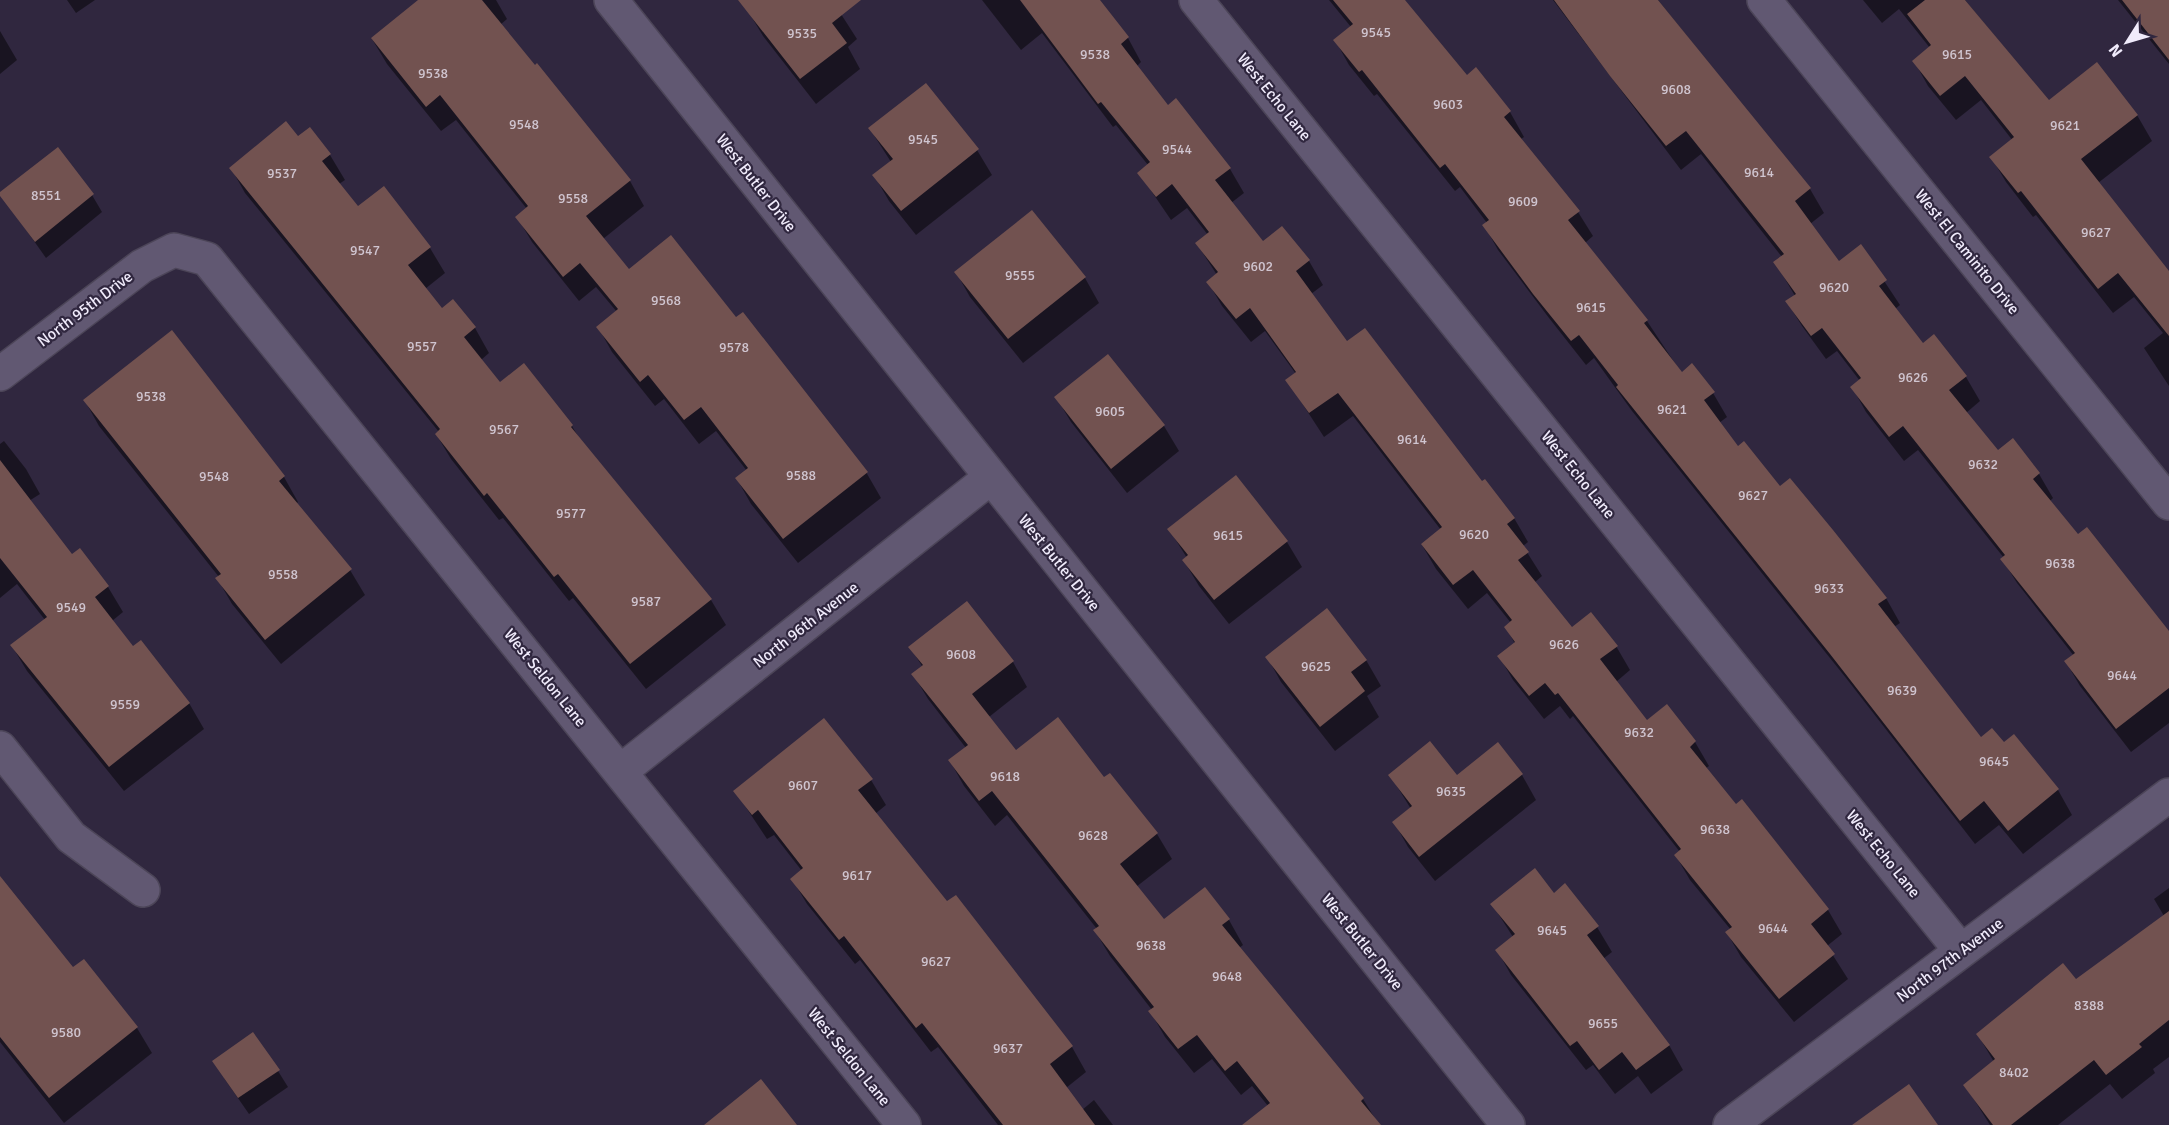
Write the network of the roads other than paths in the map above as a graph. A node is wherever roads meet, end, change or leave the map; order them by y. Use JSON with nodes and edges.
{"nodes":[{"id":1,"x":610,"y":0,"type":"edge"},
{"id":2,"x":1196,"y":0,"type":"edge"},
{"id":3,"x":1764,"y":0,"type":"edge"},
{"id":4,"x":174,"y":250,"type":"joint"},
{"id":5,"x":0,"y":374,"type":"edge"},
{"id":6,"x":990,"y":477,"type":"junction"},
{"id":7,"x":2169,"y":503,"type":"edge"},
{"id":8,"x":0,"y":748,"type":"edge"},
{"id":9,"x":621,"y":771,"type":"junction"},
{"id":10,"x":2169,"y":795,"type":"edge"},
{"id":11,"x":143,"y":890,"type":"dead end"},
{"id":12,"x":1961,"y":951,"type":"junction"},
{"id":13,"x":904,"y":1125,"type":"edge"},
{"id":14,"x":1508,"y":1125,"type":"edge"},
{"id":15,"x":1730,"y":1125,"type":"edge"}],
"edges":[{"from":1,"to":6,"type":"street","name":"West Butler Drive"},
{"from":2,"to":12,"type":"street","name":"West Echo Lane"},
{"from":3,"to":7,"type":"street","name":"West El Caminito Drive"},
{"from":4,"to":5,"type":"street","name":"North 95th Drive"},
{"from":4,"to":9,"type":"street","name":"West Seldon Lane"},
{"from":6,"to":9,"type":"street","name":"North 96th Avenue"},
{"from":6,"to":14,"type":"street","name":"West Butler Drive"},
{"from":8,"to":11,"type":"street"},
{"from":9,"to":13,"type":"street","name":"West Seldon Lane"},
{"from":10,"to":12,"type":"street","name":"North 97th Avenue"},
{"from":12,"to":15,"type":"street","name":"North 97th Avenue"}]}
